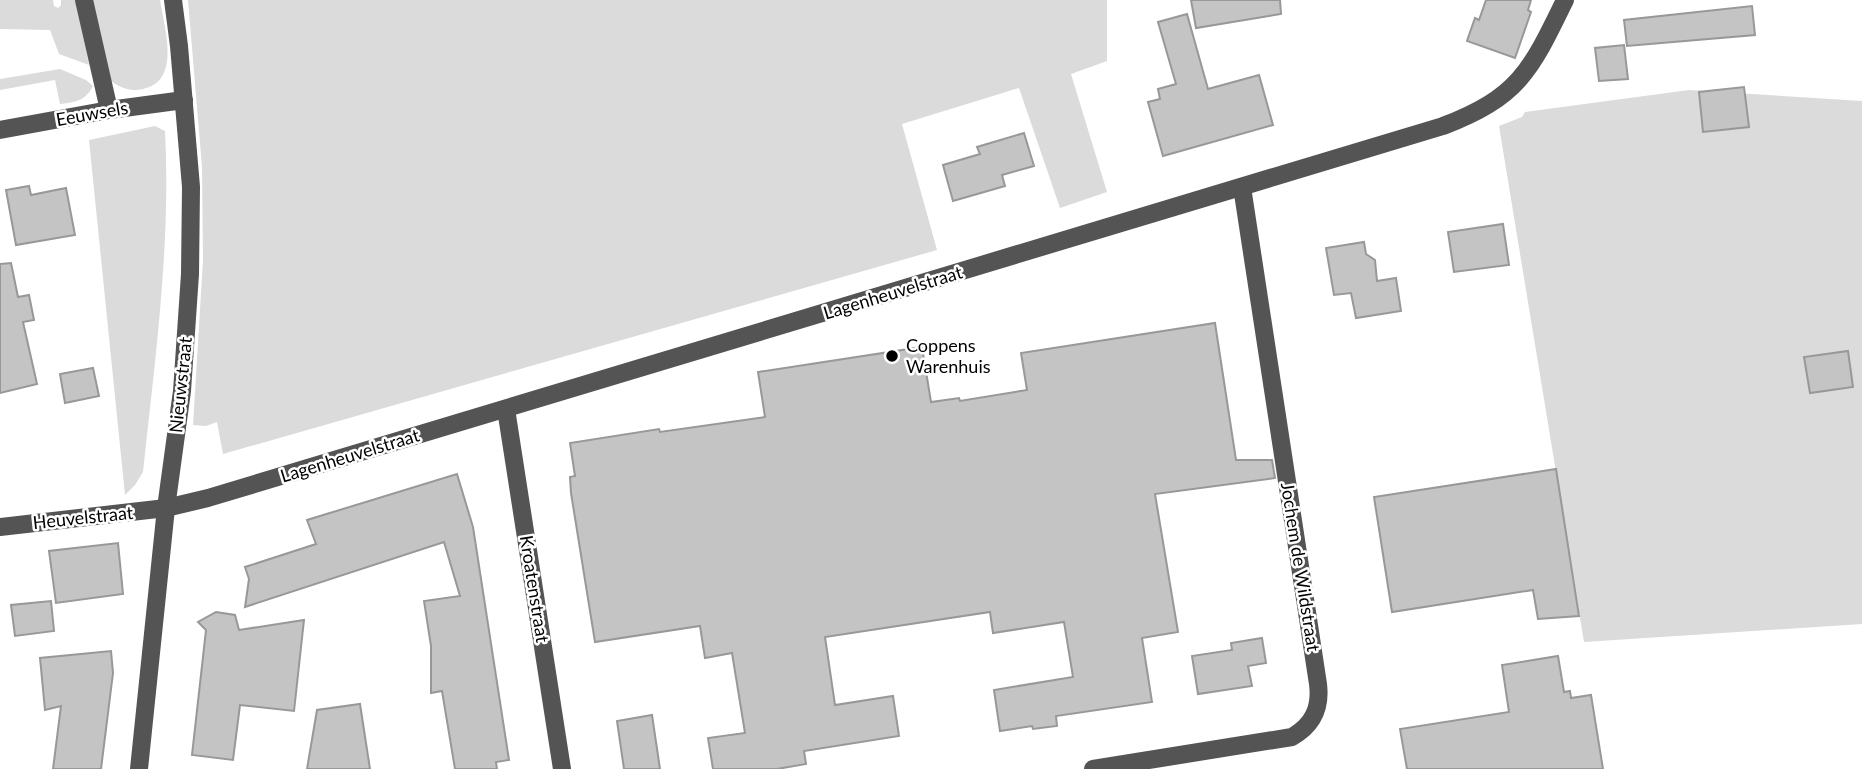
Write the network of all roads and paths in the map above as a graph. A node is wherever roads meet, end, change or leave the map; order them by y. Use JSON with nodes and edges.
{"nodes":[{"id":1,"x":85,"y":0,"type":"edge"},
{"id":2,"x":173,"y":0,"type":"edge"},
{"id":3,"x":1565,"y":0,"type":"edge"},
{"id":4,"x":184,"y":100,"type":"junction"},
{"id":5,"x":109,"y":110,"type":"junction"},
{"id":6,"x":0,"y":130,"type":"edge"},
{"id":7,"x":1242,"y":187,"type":"junction"},
{"id":8,"x":506,"y":409,"type":"junction"},
{"id":9,"x":166,"y":508,"type":"junction"},
{"id":10,"x":0,"y":527,"type":"edge"},
{"id":11,"x":139,"y":769,"type":"edge"},
{"id":12,"x":562,"y":769,"type":"edge"},
{"id":13,"x":1093,"y":769,"type":"edge"}],
"edges":[{"from":1,"to":5,"type":"street"},
{"from":2,"to":4,"type":"street","name":"Nieuwstraat"},
{"from":3,"to":7,"type":"street","name":"Lagenheuvelstraat"},
{"from":4,"to":5,"type":"street","name":"Eeuwsels"},
{"from":4,"to":9,"type":"street","name":"Nieuwstraat"},
{"from":5,"to":6,"type":"street","name":"Eeuwsels"},
{"from":7,"to":8,"type":"street","name":"Lagenheuvelstraat"},
{"from":7,"to":13,"type":"street","name":"Jochem de Wildstraat"},
{"from":8,"to":9,"type":"street","name":"Lagenheuvelstraat"},
{"from":8,"to":12,"type":"street","name":"Kroatenstraat"},
{"from":9,"to":10,"type":"street","name":"Heuvelstraat"},
{"from":9,"to":11,"type":"street","name":"Nieuwstraat"}]}
